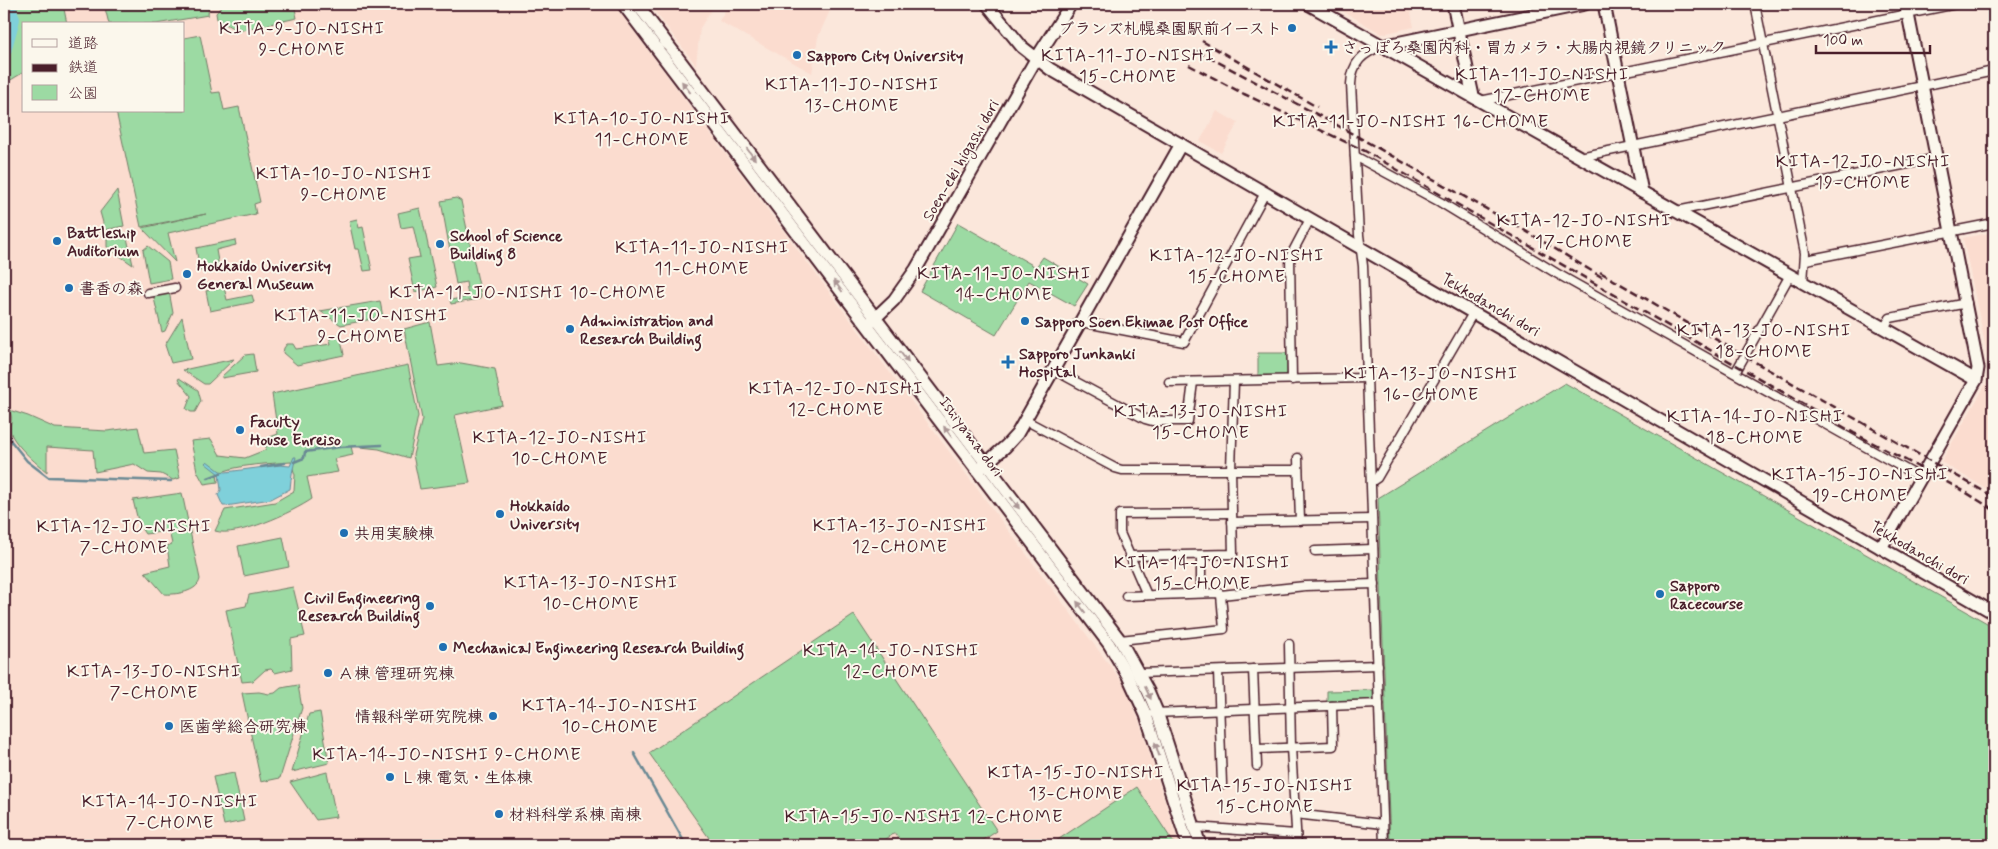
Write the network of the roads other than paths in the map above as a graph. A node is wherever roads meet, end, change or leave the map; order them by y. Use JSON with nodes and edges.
{"nodes":[{"id":1,"x":623,"y":4,"type":"edge"},
{"id":2,"x":637,"y":4,"type":"edge"},
{"id":3,"x":987,"y":4,"type":"edge"},
{"id":4,"x":1071,"y":4,"type":"edge"},
{"id":5,"x":1308,"y":4,"type":"edge"},
{"id":6,"x":1453,"y":4,"type":"edge"},
{"id":7,"x":1585,"y":4,"type":"edge"},
{"id":8,"x":1604,"y":4,"type":"edge"},
{"id":9,"x":1755,"y":4,"type":"edge"},
{"id":10,"x":1956,"y":4,"type":"edge"},
{"id":11,"x":1906,"y":9,"type":"edge"},
{"id":12,"x":1459,"y":30,"type":"junction"},
{"id":13,"x":1763,"y":43,"type":"junction"},
{"id":14,"x":1382,"y":46,"type":"junction"},
{"id":15,"x":1036,"y":58,"type":"junction"},
{"id":16,"x":1618,"y":72,"type":"junction"},
{"id":17,"x":1994,"y":72,"type":"edge"},
{"id":18,"x":1922,"y":86,"type":"junction"},
{"id":19,"x":1477,"y":99,"type":"junction"},
{"id":20,"x":1778,"y":115,"type":"junction"},
{"id":21,"x":1181,"y":144,"type":"junction"},
{"id":22,"x":1633,"y":145,"type":"junction"},
{"id":23,"x":1355,"y":156,"type":"junction"},
{"id":24,"x":1580,"y":157,"type":"junction"},
{"id":25,"x":1937,"y":158,"type":"junction"},
{"id":26,"x":1792,"y":187,"type":"junction"},
{"id":27,"x":1642,"y":192,"type":"junction"},
{"id":28,"x":1265,"y":193,"type":"junction"},
{"id":29,"x":1677,"y":211,"type":"junction"},
{"id":30,"x":1310,"y":219,"type":"junction"},
{"id":31,"x":1994,"y":223,"type":"edge"},
{"id":32,"x":1952,"y":232,"type":"junction"},
{"id":33,"x":1361,"y":248,"type":"junction"},
{"id":34,"x":1806,"y":260,"type":"junction"},
{"id":35,"x":1790,"y":275,"type":"junction"},
{"id":36,"x":1803,"y":283,"type":"junction"},
{"id":37,"x":175,"y":288,"type":"dead end"},
{"id":38,"x":148,"y":293,"type":"dead end"},
{"id":39,"x":1966,"y":303,"type":"junction"},
{"id":40,"x":1473,"y":313,"type":"junction"},
{"id":41,"x":871,"y":322,"type":"junction"},
{"id":42,"x":1081,"y":322,"type":"junction"},
{"id":43,"x":1884,"y":328,"type":"junction"},
{"id":44,"x":1054,"y":370,"type":"junction"},
{"id":45,"x":1734,"y":373,"type":"junction"},
{"id":46,"x":1367,"y":378,"type":"junction"},
{"id":47,"x":1292,"y":380,"type":"junction"},
{"id":48,"x":1976,"y":380,"type":"junction"},
{"id":49,"x":1234,"y":381,"type":"junction"},
{"id":50,"x":1169,"y":382,"type":"dead end"},
{"id":51,"x":1193,"y":382,"type":"junction"},
{"id":52,"x":1025,"y":420,"type":"junction"},
{"id":53,"x":1298,"y":458,"type":"dead end"},
{"id":54,"x":981,"y":467,"type":"junction"},
{"id":55,"x":1231,"y":469,"type":"junction"},
{"id":56,"x":1298,"y":470,"type":"junction"},
{"id":57,"x":1921,"y":478,"type":"junction"},
{"id":58,"x":1371,"y":482,"type":"junction"},
{"id":59,"x":1232,"y":513,"type":"junction"},
{"id":60,"x":1372,"y":519,"type":"junction"},
{"id":61,"x":1300,"y":521,"type":"junction"},
{"id":62,"x":1232,"y":522,"type":"junction"},
{"id":63,"x":1881,"y":548,"type":"junction"},
{"id":64,"x":1373,"y":550,"type":"junction"},
{"id":65,"x":1315,"y":551,"type":"dead end"},
{"id":66,"x":1201,"y":555,"type":"junction"},
{"id":67,"x":1130,"y":556,"type":"junction"},
{"id":68,"x":1375,"y":584,"type":"junction"},
{"id":69,"x":1202,"y":593,"type":"junction"},
{"id":70,"x":1147,"y":595,"type":"junction"},
{"id":71,"x":1220,"y":595,"type":"junction"},
{"id":72,"x":1126,"y":596,"type":"dead end"},
{"id":73,"x":1994,"y":613,"type":"edge"},
{"id":74,"x":1120,"y":640,"type":"junction"},
{"id":75,"x":1288,"y":644,"type":"dead end"},
{"id":76,"x":1378,"y":665,"type":"junction"},
{"id":77,"x":1289,"y":668,"type":"junction"},
{"id":78,"x":1253,"y":670,"type":"junction"},
{"id":79,"x":1218,"y":671,"type":"junction"},
{"id":80,"x":1139,"y":673,"type":"junction"},
{"id":81,"x":1379,"y":704,"type":"junction"},
{"id":82,"x":1332,"y":706,"type":"junction"},
{"id":83,"x":1290,"y":707,"type":"junction"},
{"id":84,"x":1254,"y":708,"type":"junction"},
{"id":85,"x":1219,"y":710,"type":"junction"},
{"id":86,"x":1151,"y":713,"type":"junction"},
{"id":87,"x":1291,"y":748,"type":"junction"},
{"id":88,"x":1257,"y":749,"type":"junction"},
{"id":89,"x":1257,"y":766,"type":"dead end"},
{"id":90,"x":1222,"y":784,"type":"dead end"},
{"id":91,"x":1295,"y":814,"type":"junction"},
{"id":92,"x":1384,"y":824,"type":"junction"},
{"id":93,"x":1194,"y":827,"type":"junction"},
{"id":94,"x":1296,"y":834,"type":"junction"},
{"id":95,"x":1188,"y":845,"type":"edge"},
{"id":96,"x":1200,"y":845,"type":"edge"},
{"id":97,"x":1297,"y":845,"type":"edge"},
{"id":98,"x":1384,"y":845,"type":"edge"}],
"edges":[{"from":41,"to":1,"type":"street","name":"Ishiyama dori","one_way":true},
{"from":2,"to":41,"type":"street","name":"Ishiyama dori","one_way":true},
{"from":3,"to":15,"type":"street","name":"Tekkodanchi dori"},
{"from":4,"to":15,"type":"street","name":"Soen-eki higashi dori"},
{"from":5,"to":14,"type":"street"},
{"from":6,"to":12,"type":"street"},
{"from":7,"to":12,"type":"street"},
{"from":8,"to":16,"type":"street"},
{"from":9,"to":13,"type":"street"},
{"from":10,"to":11,"type":"street"},
{"from":11,"to":13,"type":"street"},
{"from":11,"to":18,"type":"street"},
{"from":12,"to":14,"type":"street"},
{"from":12,"to":19,"type":"street"},
{"from":13,"to":16,"type":"street"},
{"from":13,"to":20,"type":"street"},
{"from":14,"to":19,"type":"street"},
{"from":14,"to":23,"type":"street"},
{"from":15,"to":21,"type":"street","name":"Tekkodanchi dori"},
{"from":15,"to":41,"type":"street","name":"Soen-eki higashi dori"},
{"from":16,"to":19,"type":"street"},
{"from":16,"to":22,"type":"street"},
{"from":17,"to":18,"type":"street"},
{"from":18,"to":20,"type":"street"},
{"from":18,"to":25,"type":"street"},
{"from":19,"to":24,"type":"street"},
{"from":20,"to":22,"type":"street"},
{"from":20,"to":26,"type":"street"},
{"from":21,"to":28,"type":"street","name":"Tekkodanchi dori"},
{"from":21,"to":42,"type":"street"},
{"from":22,"to":24,"type":"street"},
{"from":22,"to":27,"type":"street"},
{"from":23,"to":33,"type":"street"},
{"from":23,"to":45,"type":"street"},
{"from":24,"to":27,"type":"street"},
{"from":25,"to":26,"type":"street"},
{"from":25,"to":32,"type":"street"},
{"from":26,"to":29,"type":"street"},
{"from":26,"to":34,"type":"street"},
{"from":27,"to":29,"type":"street"},
{"from":28,"to":30,"type":"street","name":"Tekkodanchi dori"},
{"from":28,"to":42,"type":"street"},
{"from":29,"to":35,"type":"street"},
{"from":30,"to":33,"type":"street","name":"Tekkodanchi dori"},
{"from":30,"to":47,"type":"street"},
{"from":31,"to":32,"type":"street"},
{"from":32,"to":34,"type":"street"},
{"from":32,"to":39,"type":"street"},
{"from":33,"to":40,"type":"street","name":"Tekkodanchi dori"},
{"from":33,"to":46,"type":"street"},
{"from":34,"to":36,"type":"street"},
{"from":35,"to":36,"type":"street"},
{"from":35,"to":45,"type":"street"},
{"from":36,"to":43,"type":"street"},
{"from":37,"to":38,"type":"street"},
{"from":39,"to":43,"type":"street"},
{"from":39,"to":48,"type":"street"},
{"from":40,"to":58,"type":"street"},
{"from":40,"to":63,"type":"street","name":"Tekkodanchi dori"},
{"from":41,"to":54,"type":"street","name":"Ishiyama dori"},
{"from":42,"to":44,"type":"street"},
{"from":43,"to":48,"type":"street"},
{"from":44,"to":51,"type":"street"},
{"from":44,"to":52,"type":"street"},
{"from":45,"to":57,"type":"street"},
{"from":46,"to":47,"type":"street"},
{"from":46,"to":58,"type":"street"},
{"from":47,"to":49,"type":"street"},
{"from":48,"to":57,"type":"street"},
{"from":49,"to":51,"type":"street"},
{"from":49,"to":55,"type":"street"},
{"from":50,"to":51,"type":"street"},
{"from":52,"to":54,"type":"street"},
{"from":52,"to":55,"type":"street"},
{"from":53,"to":56,"type":"street"},
{"from":54,"to":74,"type":"street","name":"Ishiyama dori","one_way":true},
{"from":86,"to":54,"type":"street","name":"Ishiyama dori","one_way":true},
{"from":55,"to":56,"type":"street"},
{"from":55,"to":59,"type":"street"},
{"from":56,"to":61,"type":"street"},
{"from":57,"to":63,"type":"street"},
{"from":58,"to":60,"type":"street"},
{"from":59,"to":62,"type":"street"},
{"from":59,"to":67,"type":"street"},
{"from":60,"to":61,"type":"street"},
{"from":60,"to":64,"type":"street"},
{"from":61,"to":62,"type":"street"},
{"from":62,"to":66,"type":"street"},
{"from":63,"to":73,"type":"street","name":"Tekkodanchi dori"},
{"from":64,"to":65,"type":"street"},
{"from":64,"to":68,"type":"street"},
{"from":66,"to":67,"type":"street"},
{"from":66,"to":69,"type":"street"},
{"from":67,"to":70,"type":"street"},
{"from":68,"to":71,"type":"street"},
{"from":68,"to":76,"type":"street"},
{"from":69,"to":70,"type":"street"},
{"from":69,"to":71,"type":"street"},
{"from":70,"to":72,"type":"street"},
{"from":71,"to":74,"type":"street"},
{"from":74,"to":80,"type":"street","name":"Ishiyama dori"},
{"from":75,"to":77,"type":"street"},
{"from":76,"to":77,"type":"street"},
{"from":76,"to":81,"type":"street"},
{"from":77,"to":78,"type":"street"},
{"from":77,"to":83,"type":"street"},
{"from":78,"to":79,"type":"street"},
{"from":78,"to":84,"type":"street"},
{"from":79,"to":80,"type":"street"},
{"from":79,"to":85,"type":"street"},
{"from":80,"to":86,"type":"street","name":"Ishiyama dori","one_way":true},
{"from":81,"to":82,"type":"street"},
{"from":81,"to":92,"type":"street"},
{"from":82,"to":83,"type":"street"},
{"from":82,"to":87,"type":"street"},
{"from":83,"to":84,"type":"street"},
{"from":83,"to":87,"type":"street"},
{"from":84,"to":85,"type":"street"},
{"from":84,"to":88,"type":"street"},
{"from":85,"to":86,"type":"street"},
{"from":85,"to":90,"type":"street"},
{"from":86,"to":93,"type":"street","name":"Ishiyama dori"},
{"from":95,"to":86,"type":"street","name":"Ishiyama dori","one_way":true},
{"from":87,"to":88,"type":"street"},
{"from":87,"to":91,"type":"street"},
{"from":88,"to":89,"type":"street"},
{"from":91,"to":92,"type":"street"},
{"from":91,"to":94,"type":"street"},
{"from":92,"to":98,"type":"street"},
{"from":93,"to":94,"type":"street"},
{"from":93,"to":96,"type":"street","name":"Ishiyama dori"},
{"from":94,"to":97,"type":"street"}]}
